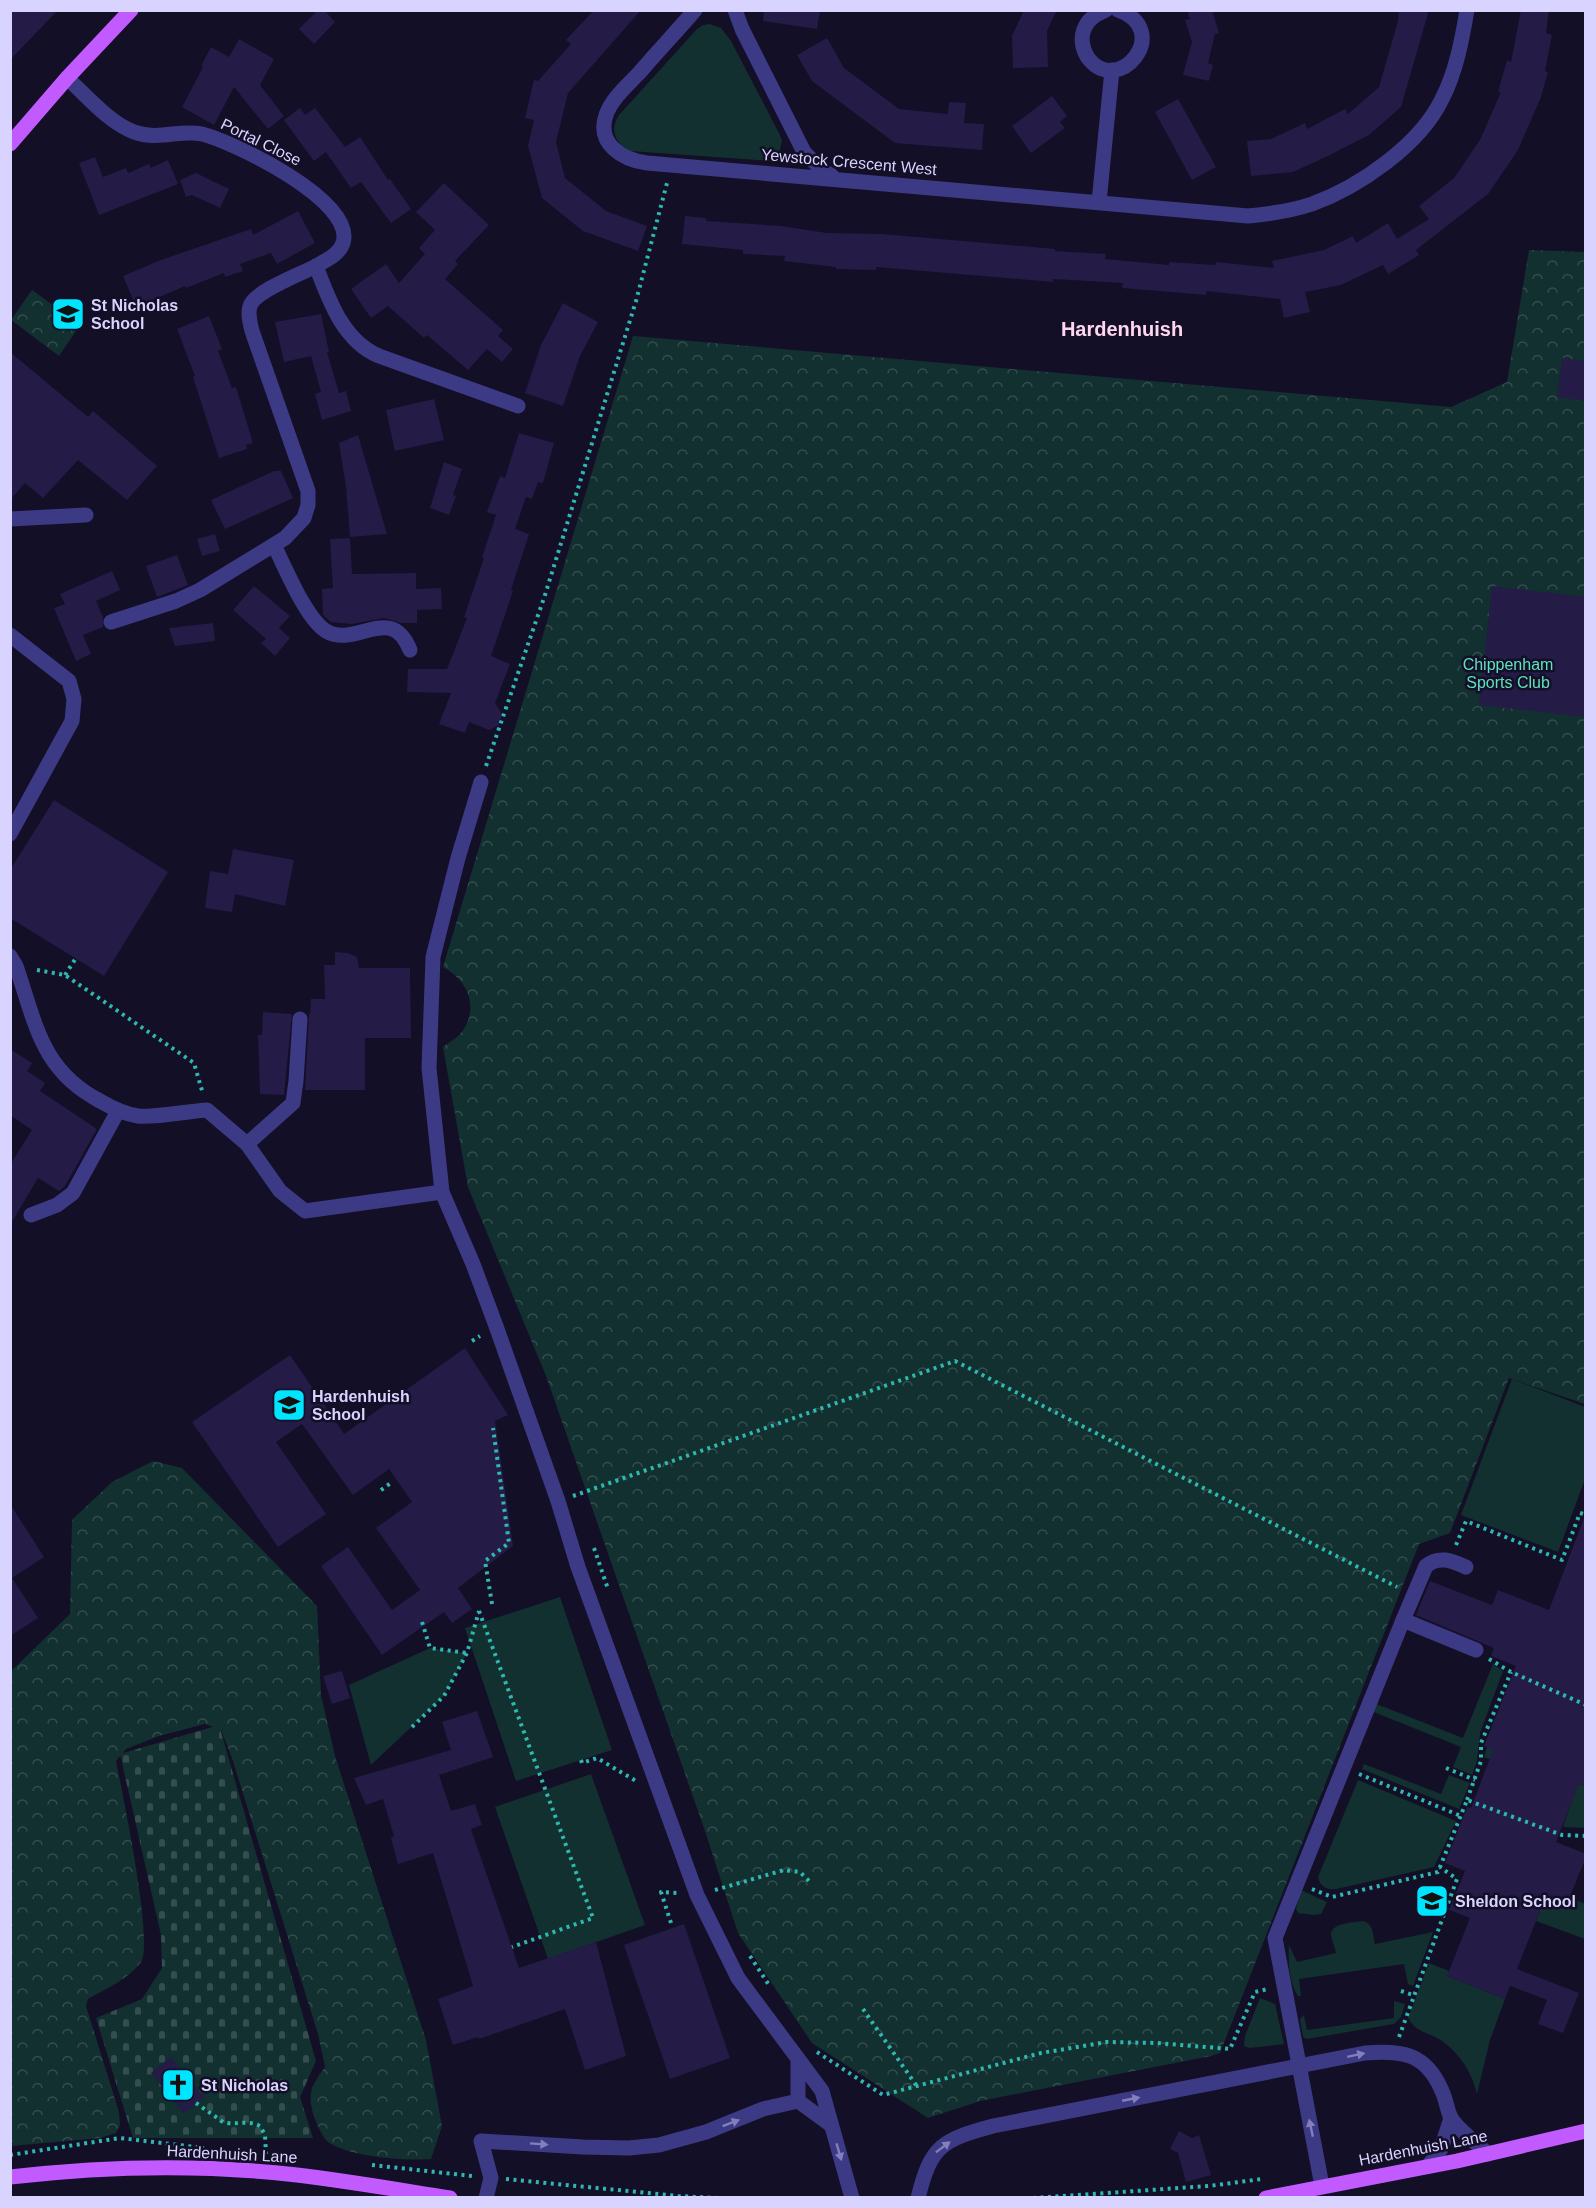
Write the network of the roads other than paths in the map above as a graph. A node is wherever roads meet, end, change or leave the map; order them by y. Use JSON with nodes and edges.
{"nodes":[{"id":1,"x":131,"y":10,"type":"edge"},
{"id":2,"x":695,"y":10,"type":"edge"},
{"id":3,"x":735,"y":10,"type":"edge"},
{"id":4,"x":1106,"y":10,"type":"edge"},
{"id":5,"x":1118,"y":10,"type":"edge"},
{"id":6,"x":1467,"y":10,"type":"edge"},
{"id":7,"x":1112,"y":70,"type":"junction"},
{"id":8,"x":67,"y":78,"type":"junction"},
{"id":9,"x":10,"y":144,"type":"edge"},
{"id":10,"x":840,"y":179,"type":"junction"},
{"id":11,"x":1099,"y":202,"type":"junction"},
{"id":12,"x":316,"y":266,"type":"junction"},
{"id":13,"x":518,"y":406,"type":"dead end"},
{"id":14,"x":86,"y":515,"type":"dead end"},
{"id":15,"x":10,"y":519,"type":"edge"},
{"id":16,"x":274,"y":545,"type":"junction"},
{"id":17,"x":111,"y":622,"type":"dead end"},
{"id":18,"x":10,"y":635,"type":"edge"},
{"id":19,"x":410,"y":650,"type":"dead end"},
{"id":20,"x":481,"y":782,"type":"road end"},
{"id":21,"x":10,"y":834,"type":"edge"},
{"id":22,"x":13,"y":961,"type":"edge"},
{"id":23,"x":300,"y":1019,"type":"dead end"},
{"id":24,"x":118,"y":1111,"type":"junction"},
{"id":25,"x":247,"y":1144,"type":"junction"},
{"id":26,"x":442,"y":1192,"type":"junction"},
{"id":27,"x":31,"y":1215,"type":"dead end"},
{"id":28,"x":1466,"y":1567,"type":"dead end"},
{"id":29,"x":1403,"y":1620,"type":"junction"},
{"id":30,"x":1476,"y":1650,"type":"road end"},
{"id":31,"x":798,"y":2062,"type":"junction"},
{"id":32,"x":1298,"y":2067,"type":"junction"},
{"id":33,"x":798,"y":2101,"type":"junction"},
{"id":34,"x":1451,"y":2118,"type":"junction"},
{"id":35,"x":831,"y":2125,"type":"junction"},
{"id":36,"x":1586,"y":2131,"type":"edge"},
{"id":37,"x":1488,"y":2154,"type":"junction"},
{"id":38,"x":1428,"y":2166,"type":"junction"},
{"id":39,"x":10,"y":2177,"type":"edge"},
{"id":40,"x":1322,"y":2186,"type":"junction"},
{"id":41,"x":450,"y":2198,"type":"edge"},
{"id":42,"x":486,"y":2198,"type":"edge"},
{"id":43,"x":852,"y":2198,"type":"edge"},
{"id":44,"x":918,"y":2198,"type":"edge"},
{"id":45,"x":1266,"y":2198,"type":"edge"}],
"edges":[{"from":1,"to":8,"type":"main road"},
{"from":2,"to":10,"type":"street","name":"Yewstock Crescent West"},
{"from":3,"to":10,"type":"street"},
{"from":4,"to":7,"type":"street"},
{"from":5,"to":7,"type":"street"},
{"from":6,"to":11,"type":"street","name":"Yewstock Crescent West"},
{"from":7,"to":11,"type":"street"},
{"from":8,"to":9,"type":"main road"},
{"from":8,"to":12,"type":"street","name":"Portal Close"},
{"from":10,"to":11,"type":"street","name":"Yewstock Crescent West"},
{"from":12,"to":13,"type":"street"},
{"from":12,"to":16,"type":"street","name":"Portal Close"},
{"from":14,"to":15,"type":"street"},
{"from":16,"to":17,"type":"street","name":"Portal Close"},
{"from":16,"to":19,"type":"street"},
{"from":18,"to":21,"type":"street"},
{"from":20,"to":26,"type":"street"},
{"from":22,"to":24,"type":"street"},
{"from":23,"to":25,"type":"street"},
{"from":24,"to":25,"type":"street"},
{"from":24,"to":27,"type":"street"},
{"from":25,"to":26,"type":"street"},
{"from":26,"to":31,"type":"street"},
{"from":28,"to":29,"type":"street"},
{"from":29,"to":30,"type":"street"},
{"from":29,"to":32,"type":"street"},
{"from":31,"to":33,"type":"street"},
{"from":31,"to":35,"type":"street"},
{"from":32,"to":34,"type":"street","one_way":true},
{"from":40,"to":32,"type":"street","one_way":true},
{"from":44,"to":32,"type":"street","one_way":true},
{"from":33,"to":35,"type":"street"},
{"from":42,"to":33,"type":"street","one_way":true},
{"from":34,"to":37,"type":"street"},
{"from":34,"to":38,"type":"street"},
{"from":35,"to":43,"type":"street","one_way":true},
{"from":36,"to":37,"type":"main road","name":"Hardenhuish Lane"},
{"from":37,"to":38,"type":"main road","name":"Hardenhuish Lane"},
{"from":38,"to":40,"type":"main road","name":"Hardenhuish Lane"},
{"from":39,"to":41,"type":"main road","name":"Hardenhuish Lane"},
{"from":40,"to":45,"type":"main road","name":"Hardenhuish Lane"}]}
